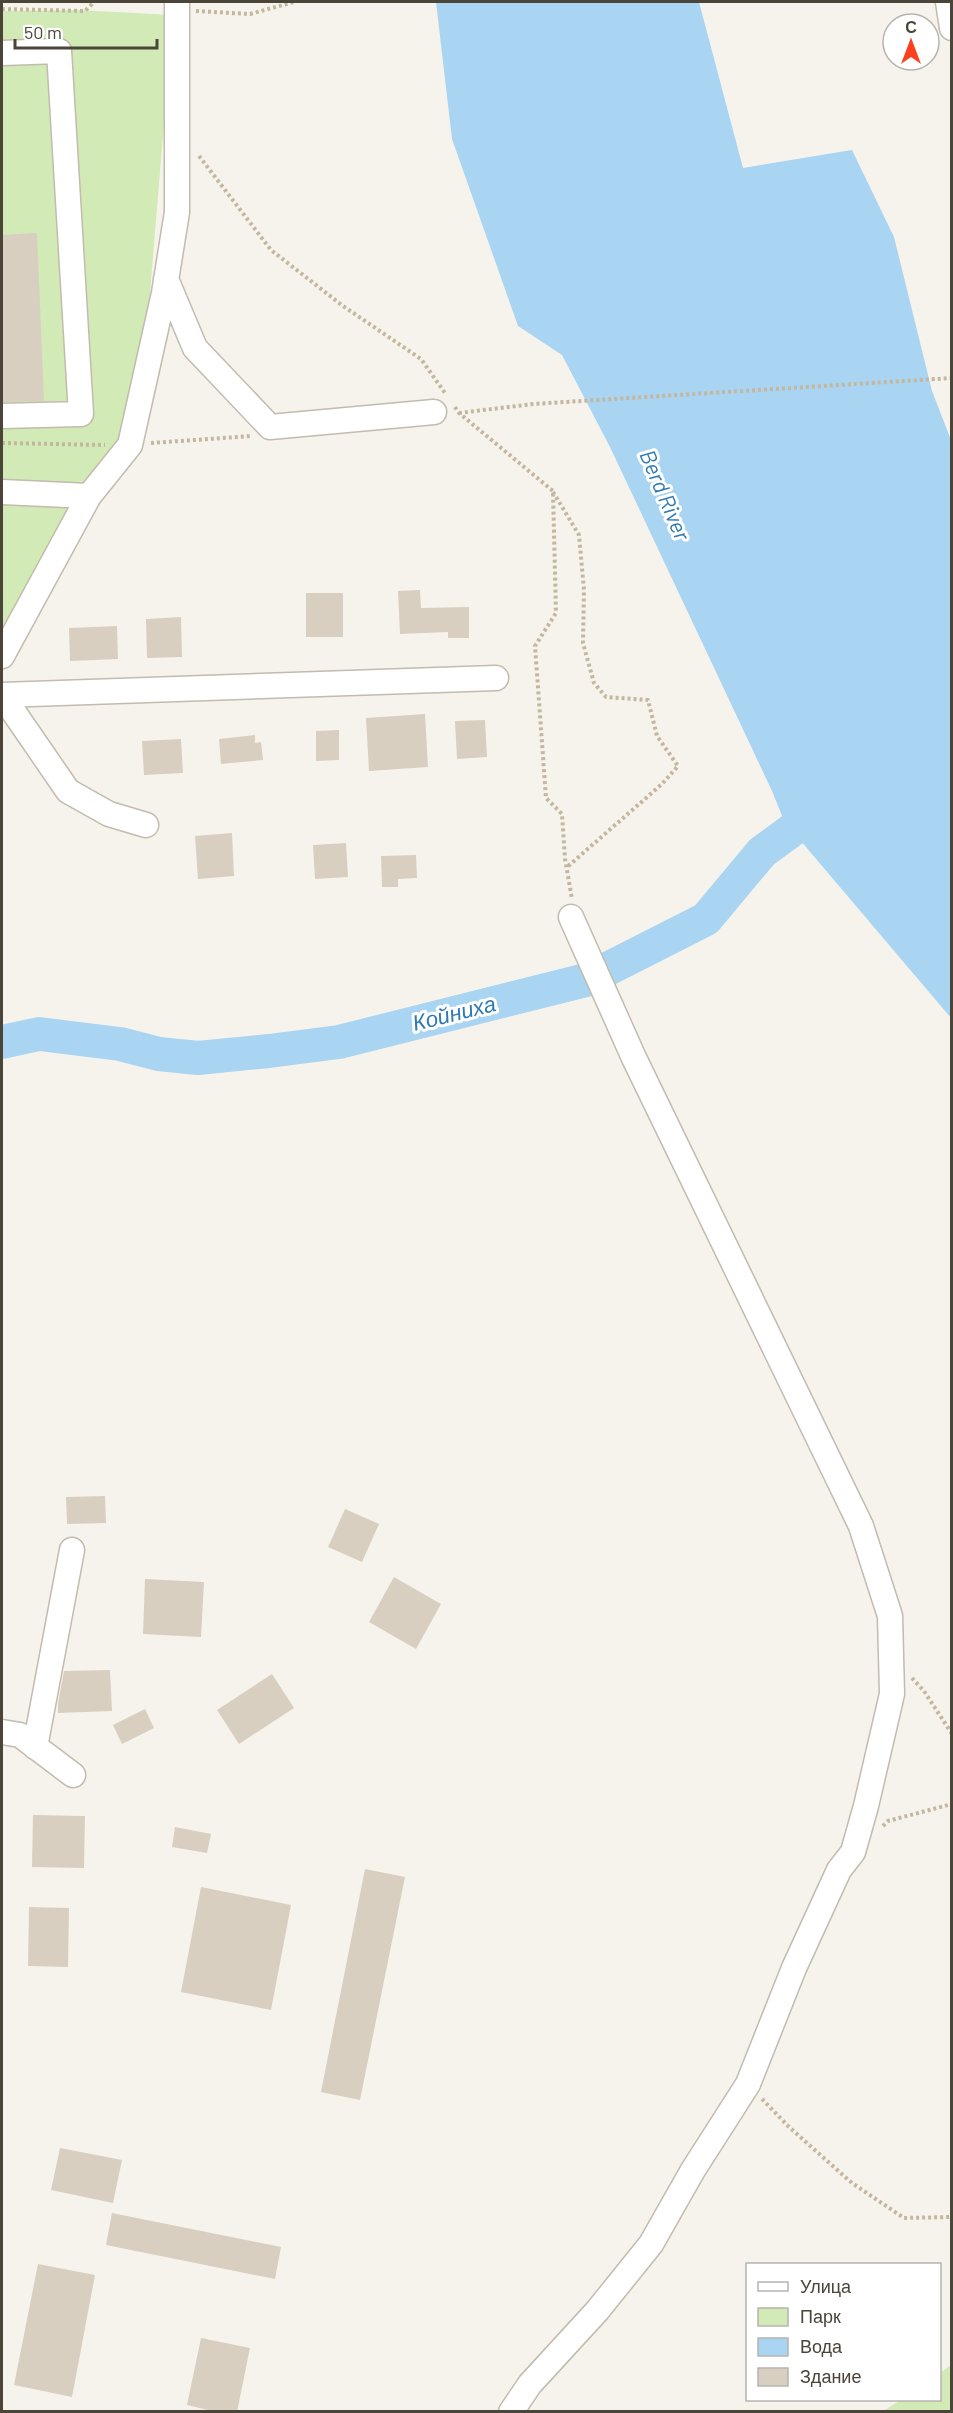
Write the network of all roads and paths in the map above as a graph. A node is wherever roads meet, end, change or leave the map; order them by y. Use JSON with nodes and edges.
{"nodes":[{"id":1,"x":94,"y":2,"type":"edge"},
{"id":2,"x":294,"y":2,"type":"edge"},
{"id":3,"x":948,"y":2,"type":"edge"},
{"id":4,"x":178,"y":6,"type":"edge"},
{"id":5,"x":2,"y":9,"type":"edge"},
{"id":6,"x":951,"y":28,"type":"edge"},
{"id":7,"x":2,"y":53,"type":"edge"},
{"id":8,"x":179,"y":129,"type":"junction"},
{"id":9,"x":166,"y":279,"type":"junction"},
{"id":10,"x":951,"y":378,"type":"edge"},
{"id":11,"x":444,"y":404,"type":"junction"},
{"id":12,"x":532,"y":404,"type":"dead end"},
{"id":13,"x":2,"y":416,"type":"edge"},
{"id":14,"x":553,"y":491,"type":"junction"},
{"id":15,"x":2,"y":492,"type":"edge"},
{"id":16,"x":89,"y":496,"type":"junction"},
{"id":17,"x":2,"y":656,"type":"edge"},
{"id":18,"x":496,"y":678,"type":"dead end"},
{"id":19,"x":146,"y":825,"type":"dead end"},
{"id":20,"x":566,"y":868,"type":"junction"},
{"id":21,"x":571,"y":917,"type":"joint"},
{"id":22,"x":72,"y":1550,"type":"dead end"},
{"id":23,"x":891,"y":1653,"type":"junction"},
{"id":24,"x":2,"y":1732,"type":"edge"},
{"id":25,"x":951,"y":1734,"type":"edge"},
{"id":26,"x":35,"y":1747,"type":"junction"},
{"id":27,"x":74,"y":1775,"type":"dead end"},
{"id":28,"x":951,"y":1804,"type":"edge"},
{"id":29,"x":879,"y":1828,"type":"dead end"},
{"id":30,"x":748,"y":2084,"type":"junction"},
{"id":31,"x":951,"y":2217,"type":"edge"},
{"id":32,"x":512,"y":2412,"type":"edge"}],
"edges":[{"from":1,"to":5,"type":"path"},
{"from":2,"to":4,"type":"path"},
{"from":3,"to":6,"type":"street"},
{"from":4,"to":8,"type":"street"},
{"from":7,"to":13,"type":"street"},
{"from":8,"to":9,"type":"street"},
{"from":8,"to":11,"type":"path"},
{"from":9,"to":11,"type":"street"},
{"from":9,"to":16,"type":"street"},
{"from":10,"to":12,"type":"path"},
{"from":11,"to":14,"type":"path"},
{"from":14,"to":20,"type":"path"},
{"from":14,"to":20,"type":"path"},
{"from":15,"to":16,"type":"street"},
{"from":16,"to":17,"type":"street"},
{"from":18,"to":19,"type":"street"},
{"from":20,"to":21,"type":"path"},
{"from":21,"to":23,"type":"street"},
{"from":22,"to":26,"type":"street"},
{"from":23,"to":25,"type":"path"},
{"from":23,"to":30,"type":"street"},
{"from":24,"to":26,"type":"street"},
{"from":26,"to":27,"type":"street"},
{"from":28,"to":29,"type":"path"},
{"from":30,"to":31,"type":"path"},
{"from":30,"to":32,"type":"street"}]}
